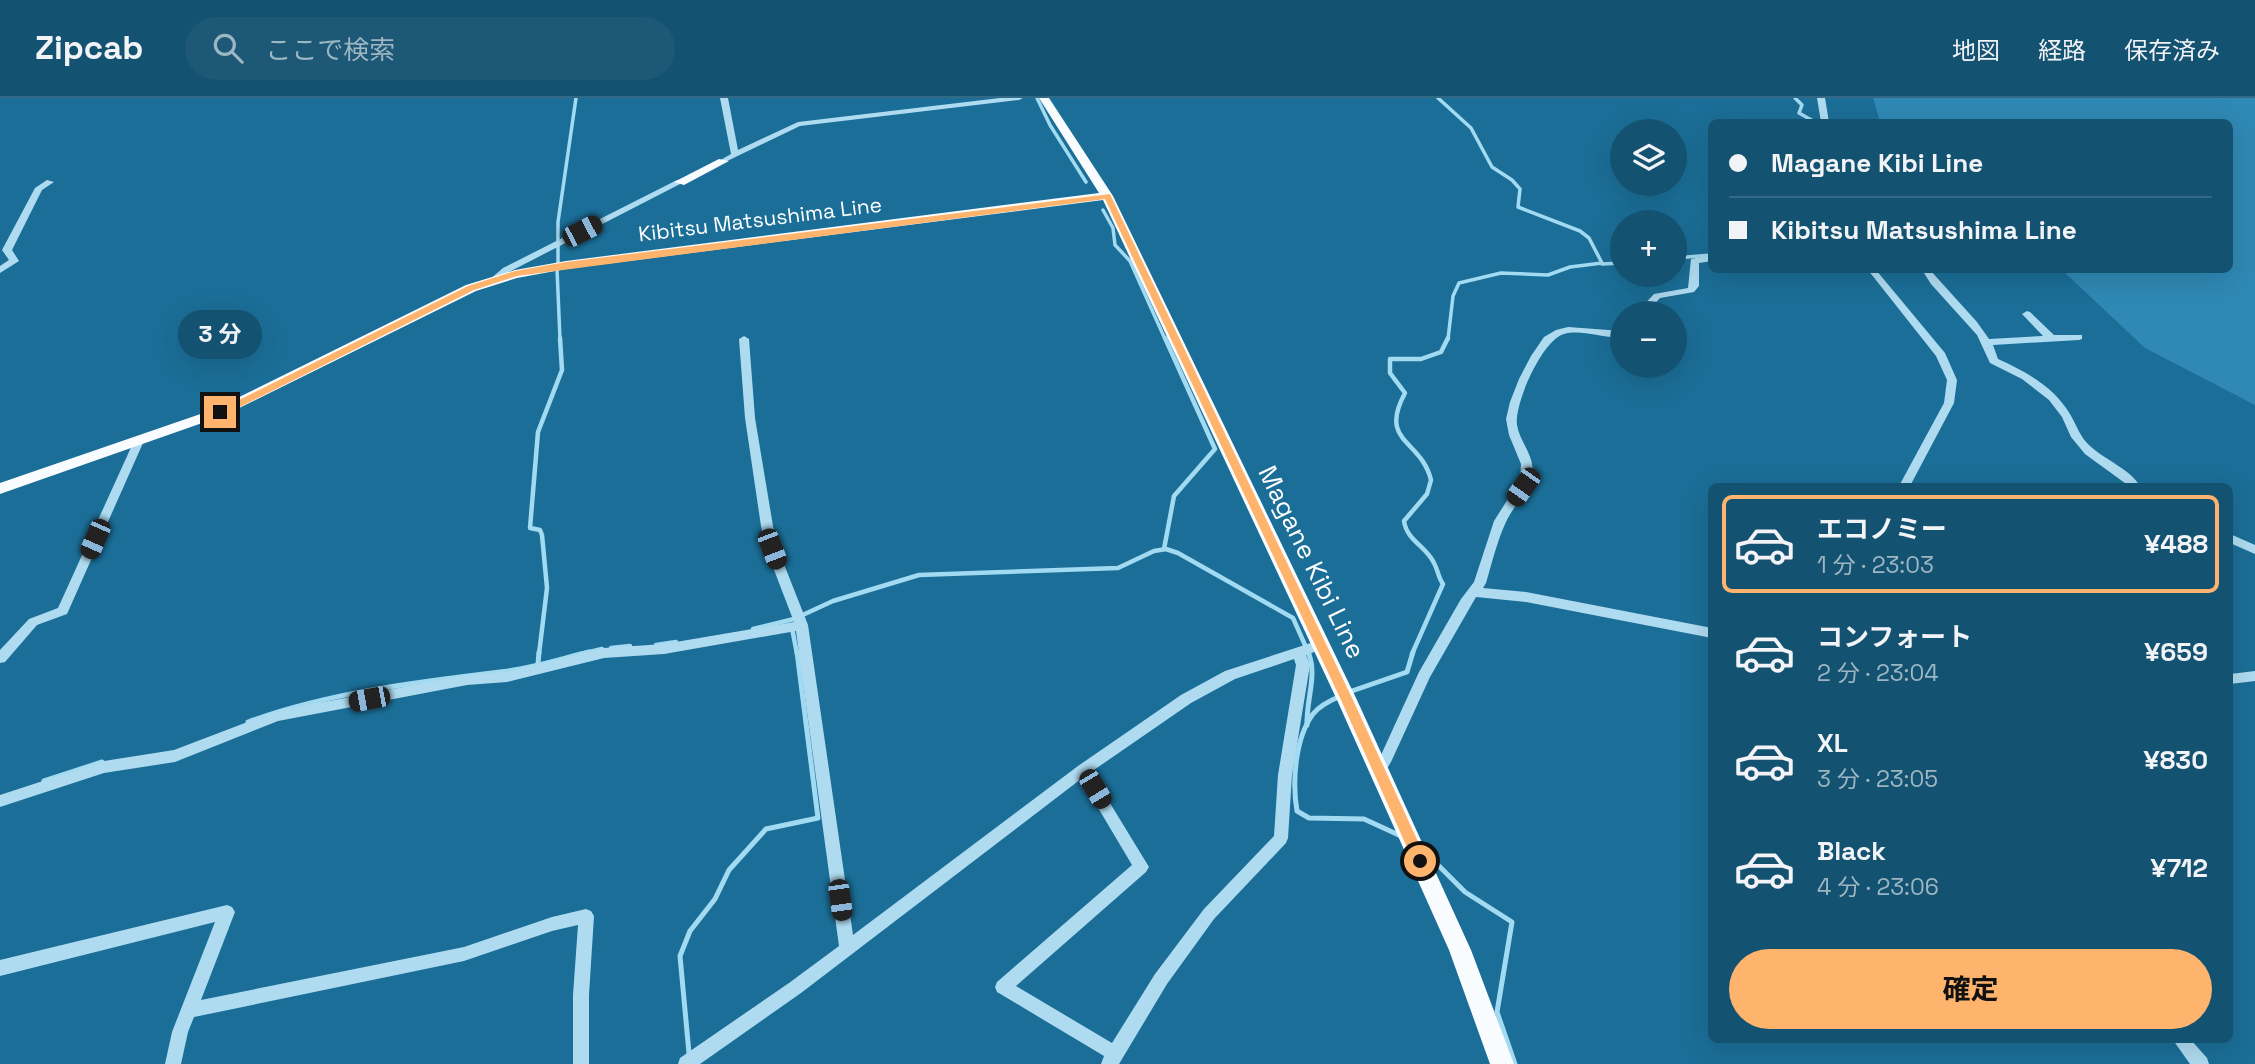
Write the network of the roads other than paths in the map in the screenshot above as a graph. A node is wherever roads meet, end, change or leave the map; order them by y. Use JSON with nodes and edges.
{"nodes":[{"id":1,"x":724,"y":98,"type":"edge"},
{"id":2,"x":1019,"y":98,"type":"edge"},
{"id":3,"x":1044,"y":98,"type":"edge"},
{"id":4,"x":1821,"y":98,"type":"edge"},
{"id":5,"x":1824,"y":119,"type":"edge"},
{"id":6,"x":735,"y":154,"type":"junction"},
{"id":7,"x":723,"y":161,"type":"joint"},
{"id":8,"x":50,"y":182,"type":"dead end"},
{"id":9,"x":680,"y":182,"type":"joint"},
{"id":10,"x":1107,"y":196,"type":"junction"},
{"id":11,"x":1708,"y":259,"type":"edge"},
{"id":12,"x":0,"y":270,"type":"edge"},
{"id":13,"x":1874,"y":273,"type":"edge"},
{"id":14,"x":1928,"y":273,"type":"edge"},
{"id":15,"x":494,"y":279,"type":"junction"},
{"id":16,"x":1652,"y":301,"type":"edge"},
{"id":17,"x":2027,"y":314,"type":"dead end"},
{"id":18,"x":1610,"y":333,"type":"edge"},
{"id":19,"x":2079,"y":337,"type":"dead end"},
{"id":20,"x":2051,"y":338,"type":"junction"},
{"id":21,"x":744,"y":339,"type":"dead end"},
{"id":22,"x":1989,"y":342,"type":"junction"},
{"id":23,"x":138,"y":443,"type":"junction"},
{"id":24,"x":1907,"y":483,"type":"edge"},
{"id":25,"x":2132,"y":483,"type":"edge"},
{"id":26,"x":0,"y":489,"type":"edge"},
{"id":27,"x":2233,"y":539,"type":"edge"},
{"id":28,"x":2255,"y":550,"type":"edge"},
{"id":29,"x":1474,"y":592,"type":"junction"},
{"id":30,"x":797,"y":623,"type":"junction"},
{"id":31,"x":1708,"y":632,"type":"edge"},
{"id":32,"x":1308,"y":649,"type":"junction"},
{"id":33,"x":0,"y":658,"type":"edge"},
{"id":34,"x":2255,"y":676,"type":"edge"},
{"id":35,"x":2233,"y":678,"type":"edge"},
{"id":36,"x":1083,"y":770,"type":"junction"},
{"id":37,"x":1378,"y":770,"type":"junction"},
{"id":38,"x":0,"y":801,"type":"edge"},
{"id":39,"x":848,"y":950,"type":"junction"},
{"id":40,"x":0,"y":968,"type":"edge"},
{"id":41,"x":190,"y":1010,"type":"junction"},
{"id":42,"x":2184,"y":1043,"type":"edge"},
{"id":43,"x":1112,"y":1059,"type":"edge"},
{"id":44,"x":691,"y":1061,"type":"edge"},
{"id":45,"x":173,"y":1064,"type":"edge"},
{"id":46,"x":581,"y":1064,"type":"edge"},
{"id":47,"x":1502,"y":1064,"type":"edge"},
{"id":48,"x":2201,"y":1064,"type":"edge"}],
"edges":[{"from":1,"to":6,"type":"street"},
{"from":2,"to":6,"type":"street"},
{"from":3,"to":10,"type":"main road","name":"Magane Kibi Line"},
{"from":4,"to":5,"type":"street"},
{"from":6,"to":7,"type":"street"},
{"from":7,"to":9,"type":"main road"},
{"from":8,"to":12,"type":"street"},
{"from":9,"to":15,"type":"street"},
{"from":10,"to":15,"type":"main road","name":"Kibitsu Matsushima Line"},
{"from":10,"to":32,"type":"main road","name":"Magane Kibi Line"},
{"from":11,"to":16,"type":"street"},
{"from":13,"to":24,"type":"street"},
{"from":14,"to":22,"type":"street"},
{"from":15,"to":23,"type":"main road","name":"Kibitsu Matsushima Line"},
{"from":17,"to":20,"type":"street"},
{"from":18,"to":29,"type":"street"},
{"from":19,"to":20,"type":"street"},
{"from":20,"to":22,"type":"street"},
{"from":21,"to":30,"type":"street"},
{"from":22,"to":25,"type":"street"},
{"from":23,"to":26,"type":"main road","name":"Kibitsu Matsushima Line"},
{"from":23,"to":33,"type":"street"},
{"from":27,"to":28,"type":"street"},
{"from":29,"to":31,"type":"street"},
{"from":29,"to":37,"type":"street"},
{"from":30,"to":38,"type":"street"},
{"from":30,"to":39,"type":"street"},
{"from":32,"to":36,"type":"street"},
{"from":32,"to":37,"type":"main road","name":"Magane Kibi Line"},
{"from":32,"to":43,"type":"street"},
{"from":34,"to":35,"type":"street"},
{"from":36,"to":39,"type":"street"},
{"from":36,"to":43,"type":"street"},
{"from":37,"to":47,"type":"main road","name":"Magane Kibi Line"},
{"from":39,"to":44,"type":"street"},
{"from":40,"to":41,"type":"street"},
{"from":41,"to":45,"type":"street"},
{"from":41,"to":46,"type":"street"},
{"from":42,"to":48,"type":"street"}]}
